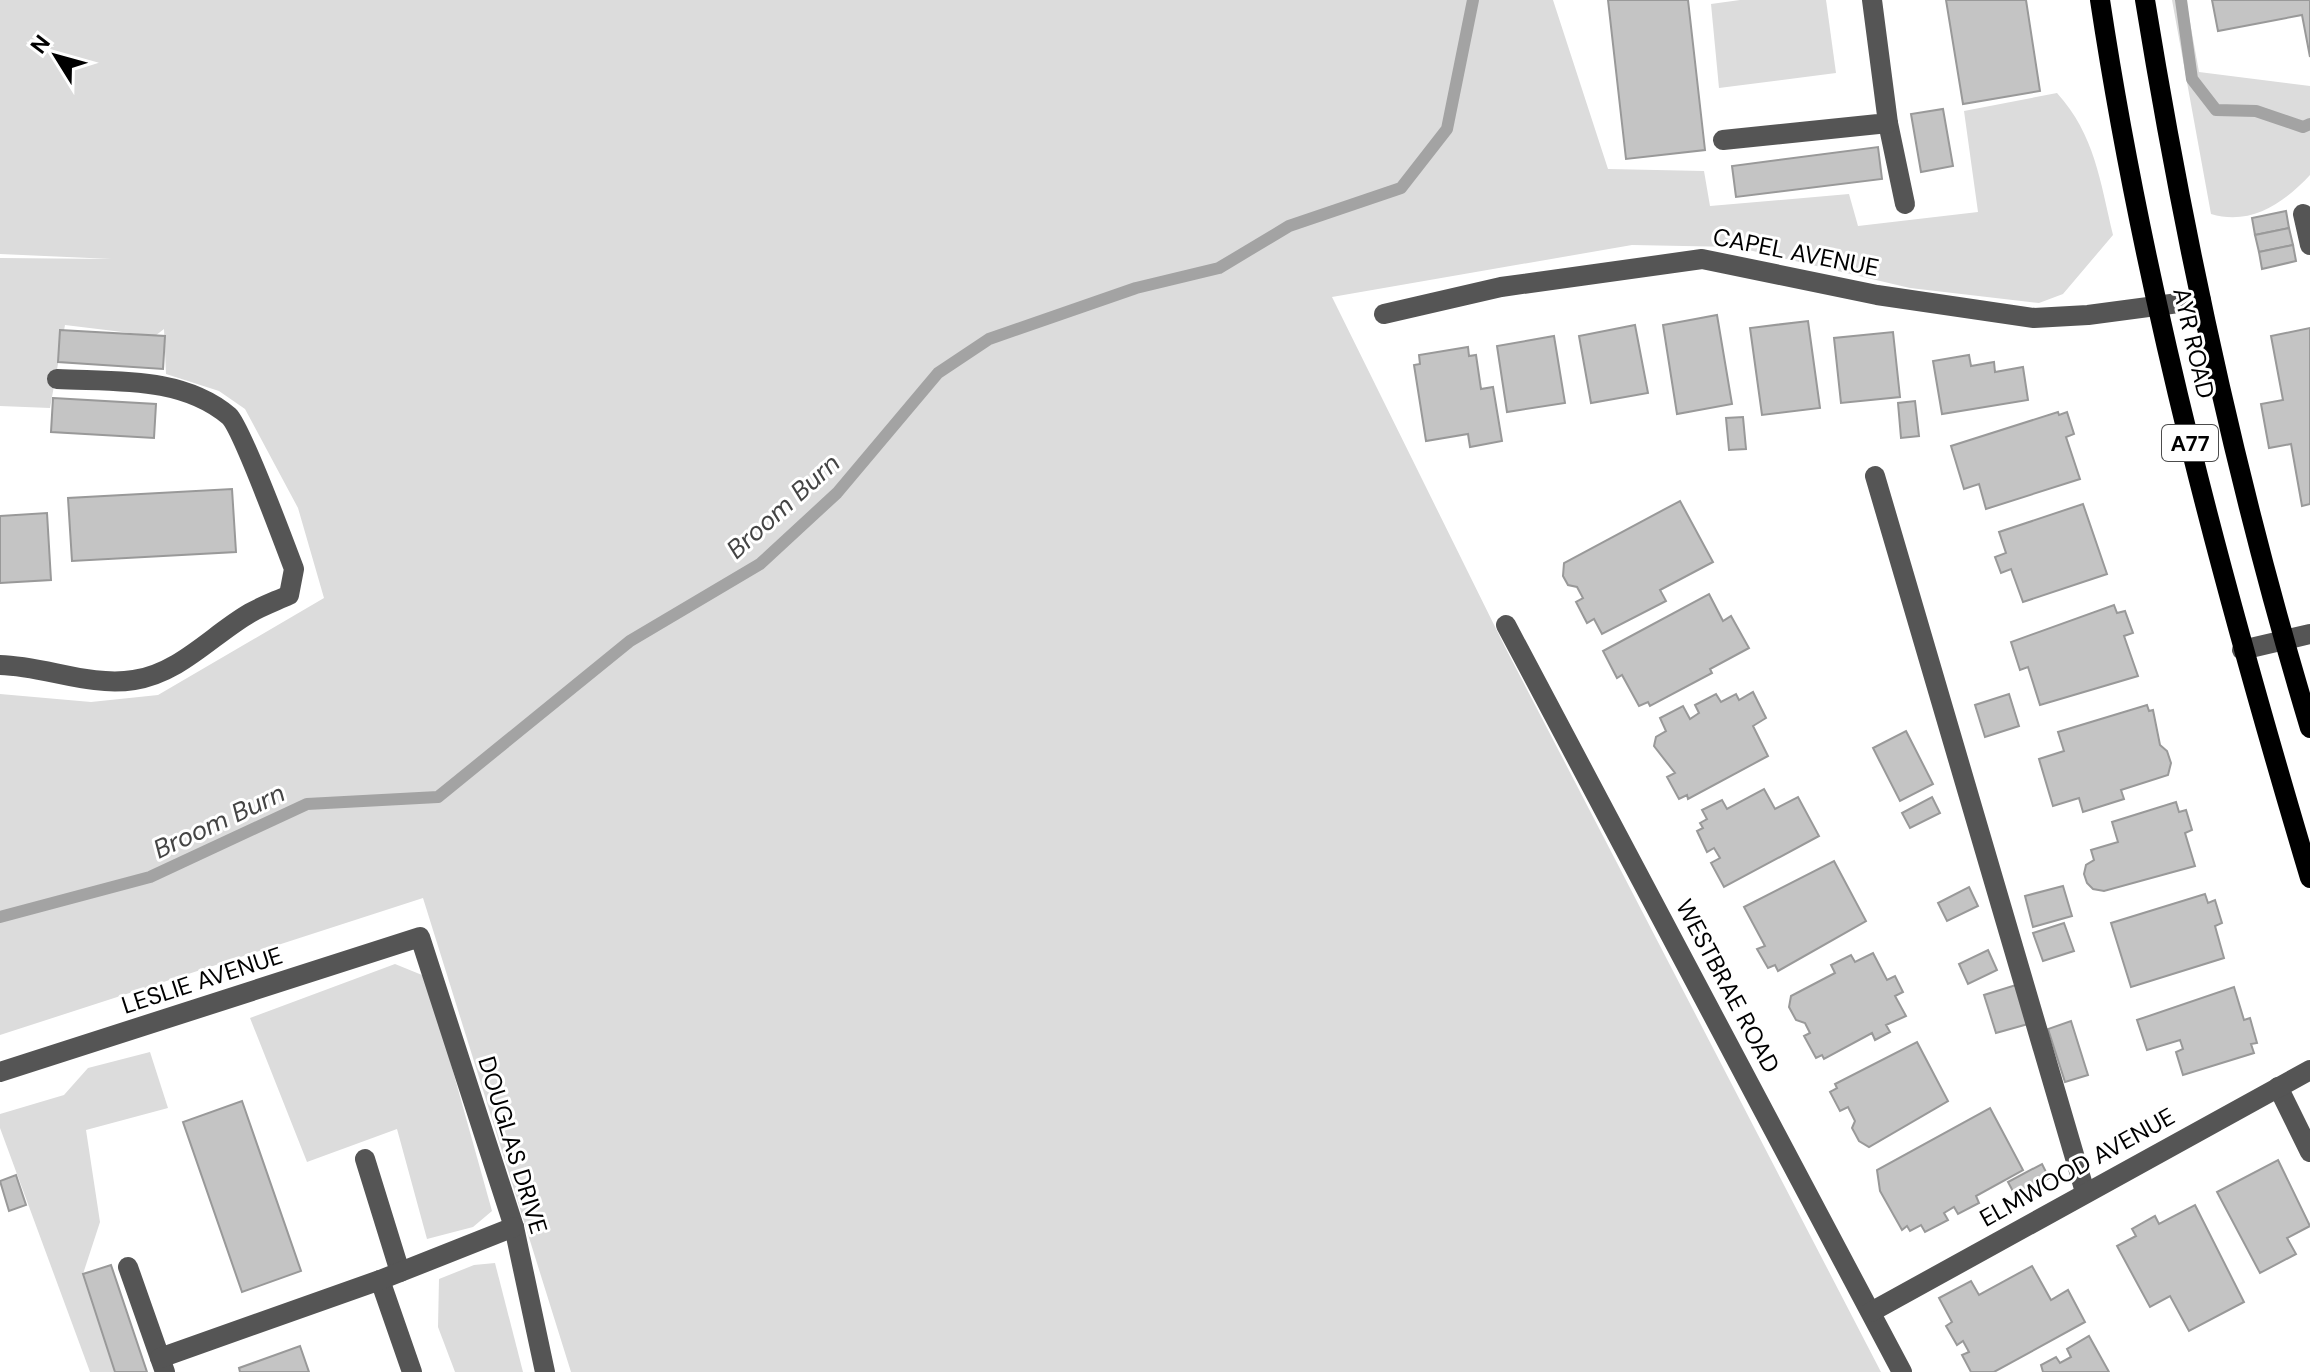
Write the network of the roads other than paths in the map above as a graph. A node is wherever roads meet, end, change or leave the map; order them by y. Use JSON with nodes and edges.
{"nodes":[{"id":1,"x":1872,"y":0,"type":"edge"},
{"id":2,"x":2100,"y":0,"type":"edge"},
{"id":3,"x":2145,"y":0,"type":"edge"},
{"id":4,"x":1888,"y":123,"type":"junction"},
{"id":5,"x":1723,"y":140,"type":"dead end"},
{"id":6,"x":1905,"y":204,"type":"dead end"},
{"id":7,"x":2303,"y":214,"type":"dead end"},
{"id":8,"x":2310,"y":245,"type":"edge"},
{"id":9,"x":2201,"y":300,"type":"junction"},
{"id":10,"x":2158,"y":305,"type":"junction"},
{"id":11,"x":1384,"y":314,"type":"dead end"},
{"id":12,"x":57,"y":379,"type":"dead end"},
{"id":13,"x":1875,"y":476,"type":"dead end"},
{"id":14,"x":1506,"y":625,"type":"dead end"},
{"id":15,"x":2310,"y":634,"type":"edge"},
{"id":16,"x":2284,"y":643,"type":"junction"},
{"id":17,"x":2242,"y":650,"type":"junction"},
{"id":18,"x":0,"y":665,"type":"edge"},
{"id":19,"x":2310,"y":728,"type":"edge"},
{"id":20,"x":2310,"y":878,"type":"edge"},
{"id":21,"x":420,"y":937,"type":"joint"},
{"id":22,"x":2310,"y":1070,"type":"edge"},
{"id":23,"x":0,"y":1072,"type":"edge"},
{"id":24,"x":2278,"y":1087,"type":"junction"},
{"id":25,"x":2310,"y":1152,"type":"edge"},
{"id":26,"x":365,"y":1159,"type":"dead end"},
{"id":27,"x":2085,"y":1192,"type":"junction"},
{"id":28,"x":514,"y":1227,"type":"junction"},
{"id":29,"x":128,"y":1267,"type":"dead end"},
{"id":30,"x":400,"y":1272,"type":"junction"},
{"id":31,"x":380,"y":1280,"type":"junction"},
{"id":32,"x":1871,"y":1312,"type":"junction"},
{"id":33,"x":162,"y":1365,"type":"edge"},
{"id":34,"x":412,"y":1372,"type":"edge"},
{"id":35,"x":545,"y":1372,"type":"edge"},
{"id":36,"x":1902,"y":1372,"type":"edge"}],
"edges":[{"from":1,"to":4,"type":"street"},
{"from":2,"to":10,"type":"main road","name":"AYR ROAD","number":"A77"},
{"from":3,"to":9,"type":"main road","name":"AYR ROAD","number":"A77"},
{"from":4,"to":5,"type":"street"},
{"from":4,"to":6,"type":"street"},
{"from":7,"to":8,"type":"street"},
{"from":9,"to":10,"type":"street","name":"CAPEL AVENUE"},
{"from":9,"to":16,"type":"main road","name":"AYR ROAD","number":"A77"},
{"from":10,"to":11,"type":"street","name":"CAPEL AVENUE"},
{"from":10,"to":17,"type":"main road","name":"AYR ROAD","number":"A77"},
{"from":12,"to":18,"type":"street"},
{"from":13,"to":27,"type":"street"},
{"from":14,"to":32,"type":"street","name":"WESTBRAE ROAD"},
{"from":15,"to":16,"type":"street"},
{"from":16,"to":17,"type":"street"},
{"from":16,"to":19,"type":"main road","name":"AYR ROAD","number":"A77"},
{"from":17,"to":20,"type":"main road","name":"AYR ROAD","number":"A77"},
{"from":21,"to":23,"type":"street","name":"LESLIE AVENUE"},
{"from":21,"to":28,"type":"street","name":"DOUGLAS DRIVE"},
{"from":22,"to":24,"type":"street","name":"ELMWOOD AVENUE"},
{"from":24,"to":25,"type":"street"},
{"from":24,"to":27,"type":"street","name":"ELMWOOD AVENUE"},
{"from":26,"to":30,"type":"street"},
{"from":27,"to":32,"type":"street","name":"ELMWOOD AVENUE"},
{"from":28,"to":30,"type":"street"},
{"from":28,"to":35,"type":"street","name":"DOUGLAS DRIVE"},
{"from":29,"to":33,"type":"street"},
{"from":30,"to":31,"type":"street"},
{"from":31,"to":33,"type":"street"},
{"from":31,"to":34,"type":"street"},
{"from":32,"to":36,"type":"street","name":"WESTBRAE ROAD"}]}
